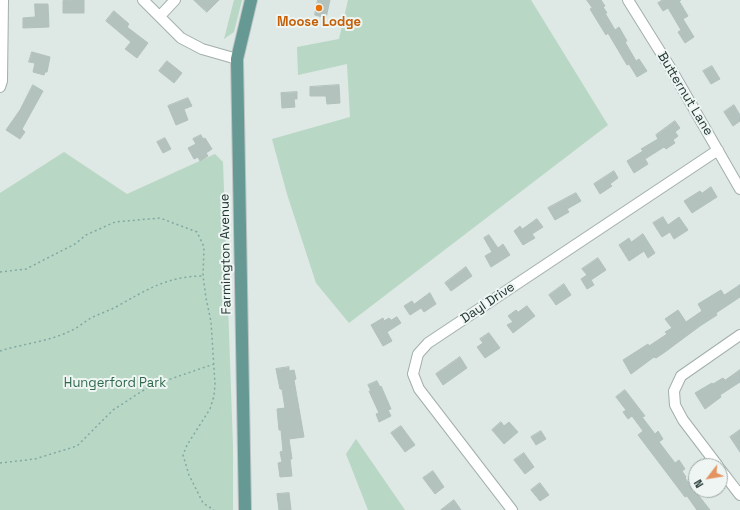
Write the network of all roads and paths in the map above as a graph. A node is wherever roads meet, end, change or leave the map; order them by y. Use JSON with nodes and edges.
{"nodes":[{"id":1,"x":3,"y":0,"type":"edge"},
{"id":2,"x":143,"y":0,"type":"edge"},
{"id":3,"x":175,"y":0,"type":"edge"},
{"id":4,"x":251,"y":0,"type":"edge"},
{"id":5,"x":628,"y":0,"type":"edge"},
{"id":6,"x":160,"y":16,"type":"junction"},
{"id":7,"x":237,"y":59,"type":"junction"},
{"id":8,"x":0,"y":87,"type":"edge"},
{"id":9,"x":718,"y":150,"type":"junction"},
{"id":10,"x":740,"y":189,"type":"edge"},
{"id":11,"x":0,"y":272,"type":"edge"},
{"id":12,"x":203,"y":276,"type":"junction"},
{"id":13,"x":740,"y":335,"type":"edge"},
{"id":14,"x":0,"y":351,"type":"edge"},
{"id":15,"x":214,"y":364,"type":"junction"},
{"id":16,"x":712,"y":458,"type":"edge"},
{"id":17,"x":0,"y":463,"type":"edge"},
{"id":18,"x":728,"y":479,"type":"edge"},
{"id":19,"x":740,"y":495,"type":"edge"},
{"id":20,"x":210,"y":507,"type":"junction"},
{"id":21,"x":208,"y":510,"type":"edge"},
{"id":22,"x":214,"y":510,"type":"edge"},
{"id":23,"x":245,"y":510,"type":"edge"},
{"id":24,"x":512,"y":510,"type":"edge"}],
"edges":[{"from":1,"to":8,"type":"street"},
{"from":2,"to":6,"type":"street"},
{"from":3,"to":6,"type":"street"},
{"from":4,"to":7,"type":"main road","name":"Farmington Avenue"},
{"from":5,"to":9,"type":"street","name":"Butternut Lane"},
{"from":6,"to":7,"type":"street"},
{"from":7,"to":23,"type":"main road","name":"Farmington Avenue"},
{"from":9,"to":10,"type":"street","name":"Butternut Lane"},
{"from":9,"to":24,"type":"street","name":"Dayl Drive"},
{"from":11,"to":12,"type":"path"},
{"from":12,"to":14,"type":"path"},
{"from":12,"to":15,"type":"path"},
{"from":13,"to":16,"type":"street"},
{"from":15,"to":17,"type":"path"},
{"from":15,"to":20,"type":"path"},
{"from":18,"to":19,"type":"street"},
{"from":20,"to":21,"type":"path"},
{"from":20,"to":22,"type":"path"}]}
